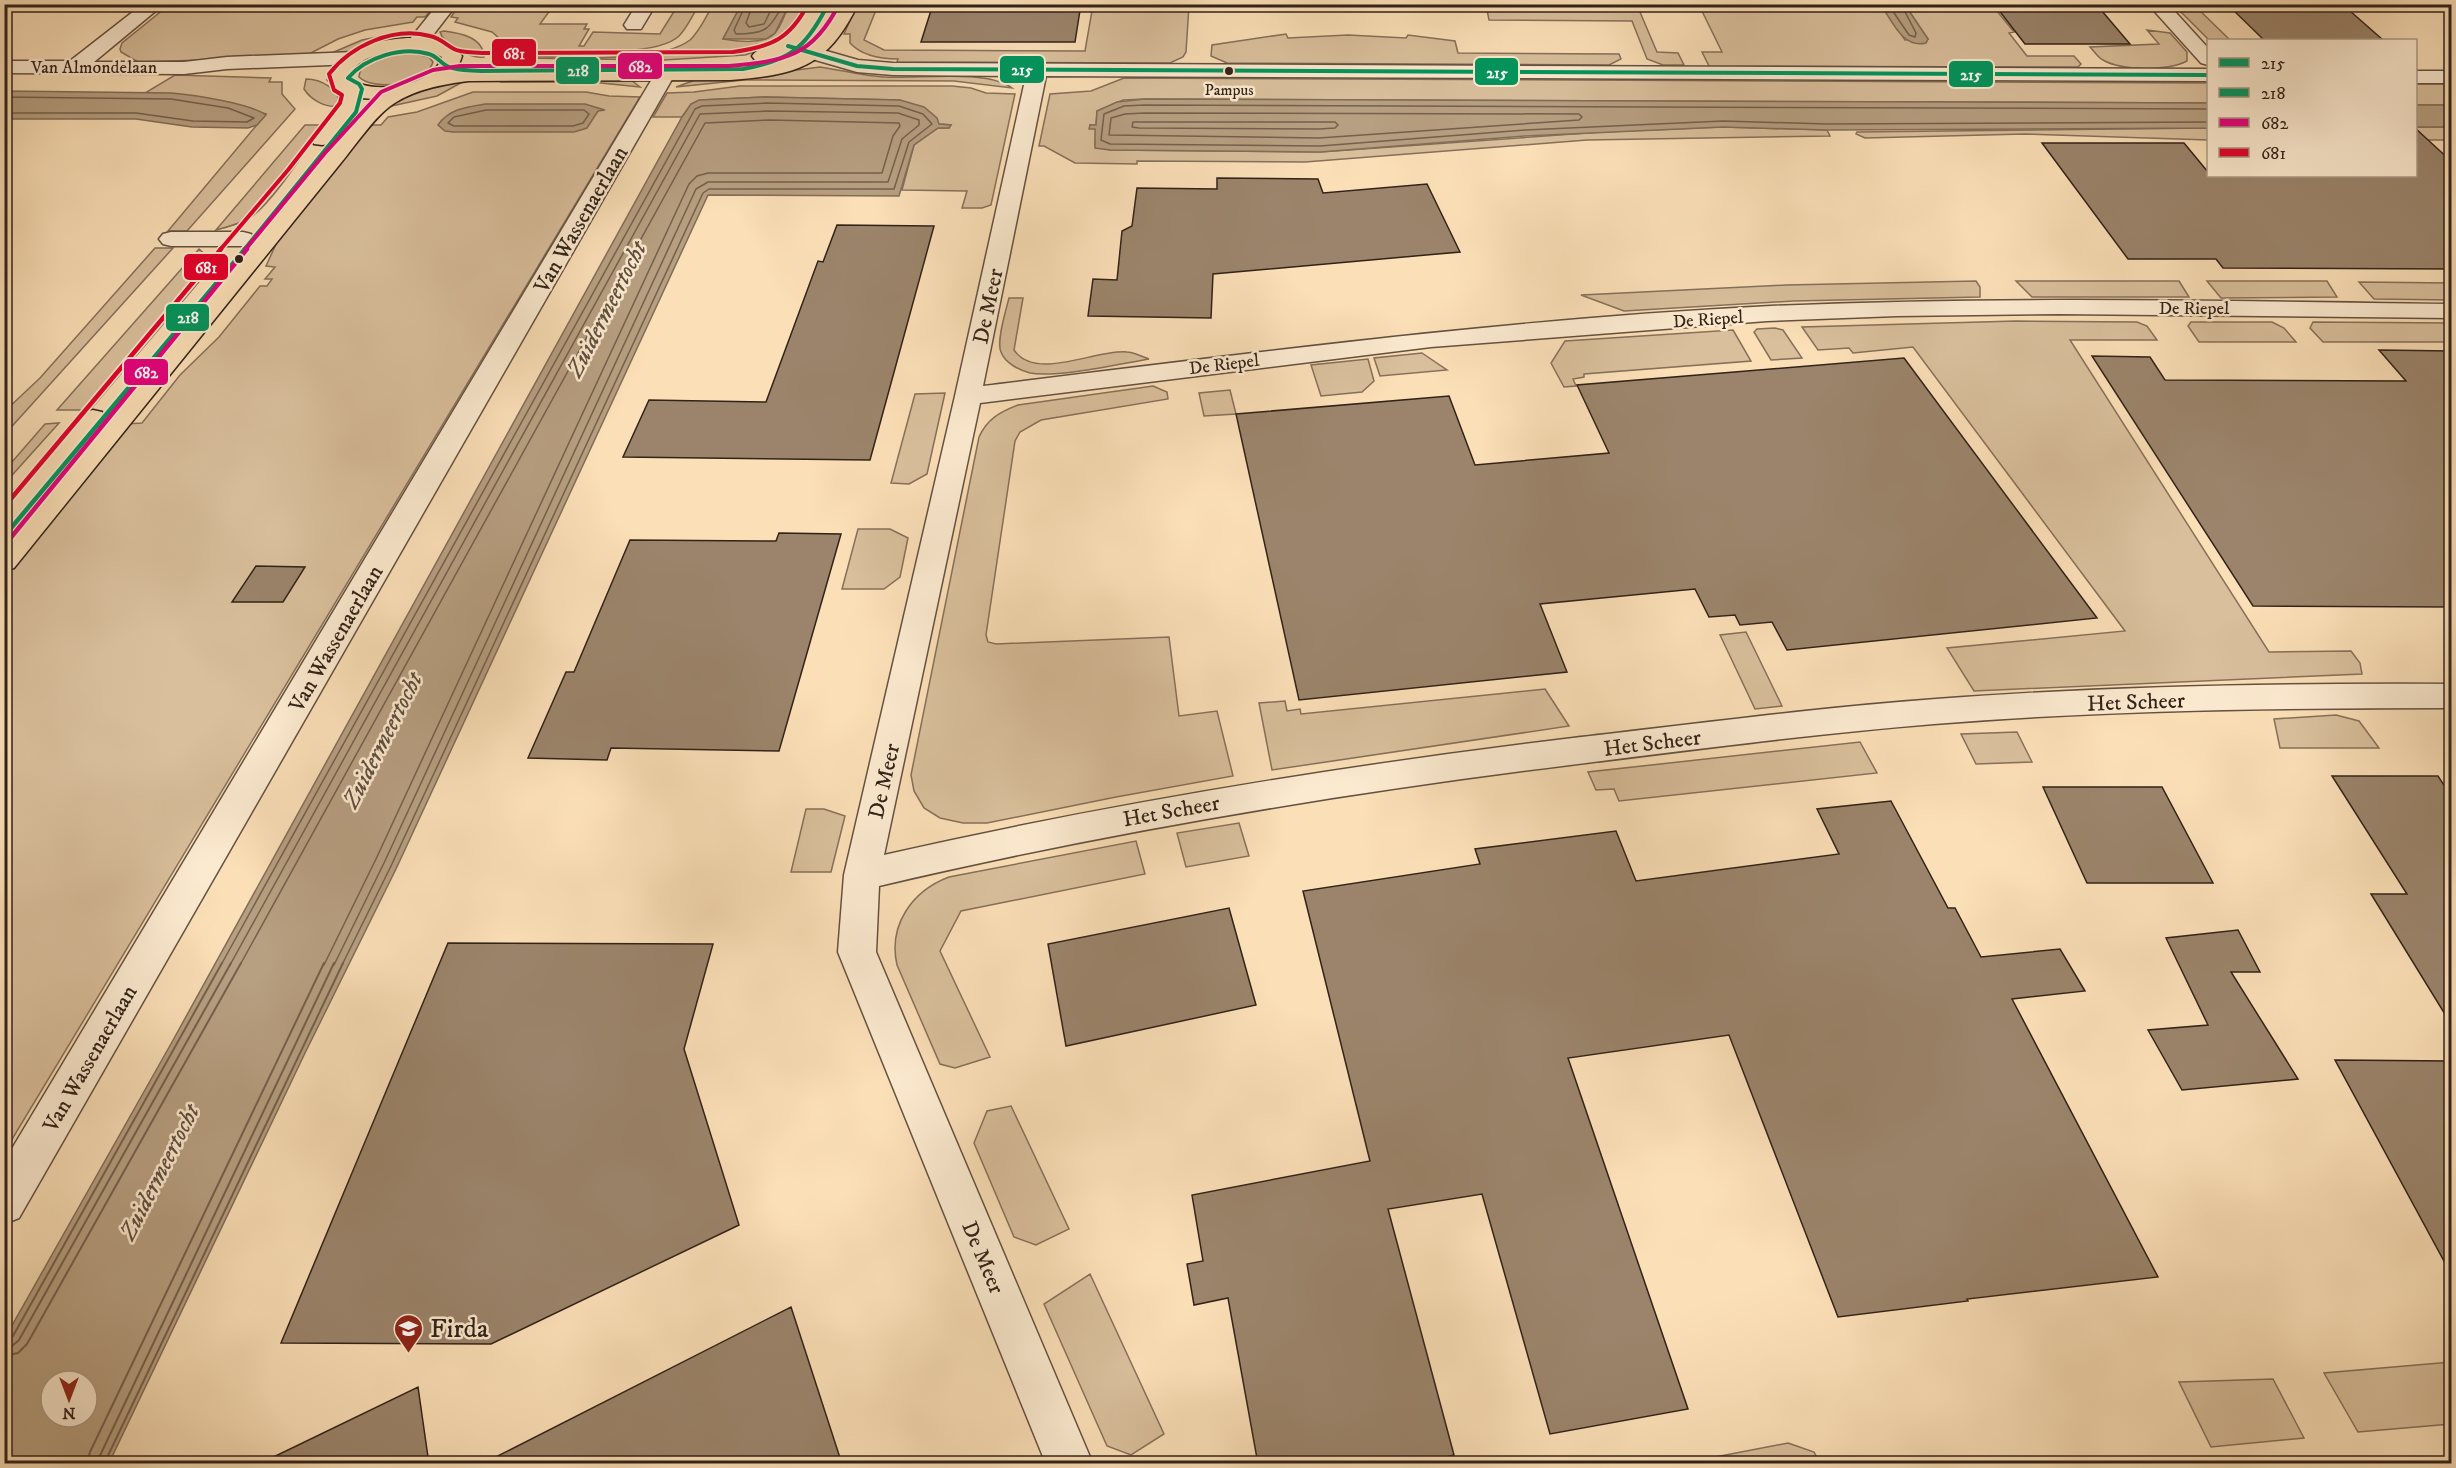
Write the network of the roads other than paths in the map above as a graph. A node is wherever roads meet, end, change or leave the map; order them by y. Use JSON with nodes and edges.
{"nodes":[{"id":1,"x":155,"y":4,"type":"edge"},
{"id":2,"x":448,"y":4,"type":"edge"},
{"id":3,"x":647,"y":4,"type":"edge"},
{"id":4,"x":818,"y":4,"type":"edge"},
{"id":5,"x":849,"y":4,"type":"edge"},
{"id":6,"x":2157,"y":4,"type":"edge"},
{"id":7,"x":634,"y":25,"type":"dead end"},
{"id":8,"x":416,"y":44,"type":"junction"},
{"id":9,"x":788,"y":45,"type":"junction"},
{"id":10,"x":815,"y":54,"type":"junction"},
{"id":11,"x":356,"y":58,"type":"junction"},
{"id":12,"x":452,"y":58,"type":"junction"},
{"id":13,"x":2207,"y":58,"type":"edge"},
{"id":14,"x":4,"y":67,"type":"edge"},
{"id":15,"x":75,"y":67,"type":"junction"},
{"id":16,"x":184,"y":68,"type":"junction"},
{"id":17,"x":1037,"y":70,"type":"junction"},
{"id":18,"x":665,"y":74,"type":"junction"},
{"id":19,"x":2207,"y":75,"type":"edge"},
{"id":20,"x":2417,"y":77,"type":"edge"},
{"id":21,"x":2451,"y":77,"type":"edge"},
{"id":22,"x":435,"y":79,"type":"junction"},
{"id":23,"x":345,"y":84,"type":"junction"},
{"id":24,"x":399,"y":92,"type":"junction"},
{"id":25,"x":171,"y":239,"type":"dead end"},
{"id":26,"x":243,"y":239,"type":"junction"},
{"id":27,"x":2451,"y":311,"type":"edge"},
{"id":28,"x":969,"y":396,"type":"junction"},
{"id":29,"x":4,"y":522,"type":"edge"},
{"id":30,"x":4,"y":561,"type":"edge"},
{"id":31,"x":2451,"y":697,"type":"edge"},
{"id":32,"x":862,"y":875,"type":"junction"},
{"id":33,"x":4,"y":1203,"type":"edge"},
{"id":34,"x":1070,"y":1464,"type":"edge"}],
"edges":[{"from":1,"to":15,"type":"street"},
{"from":2,"to":8,"type":"street"},
{"from":3,"to":7,"type":"street"},
{"from":4,"to":9,"type":"main road"},
{"from":5,"to":10,"type":"main road"},
{"from":6,"to":13,"type":"street"},
{"from":8,"to":11,"type":"main road"},
{"from":8,"to":12,"type":"main road"},
{"from":9,"to":10,"type":"street"},
{"from":9,"to":12,"type":"main road"},
{"from":10,"to":17,"type":"street"},
{"from":10,"to":18,"type":"main road"},
{"from":11,"to":16,"type":"street","name":"Van Almondelaan"},
{"from":11,"to":23,"type":"main road"},
{"from":12,"to":22,"type":"main road"},
{"from":14,"to":15,"type":"street","name":"Van Almondelaan"},
{"from":15,"to":16,"type":"street","name":"Van Almondelaan"},
{"from":16,"to":23,"type":"street","name":"Van Almondelaan"},
{"from":17,"to":19,"type":"street"},
{"from":17,"to":28,"type":"street","name":"De Meer"},
{"from":18,"to":22,"type":"main road"},
{"from":18,"to":33,"type":"street","name":"Van Wassenaerlaan"},
{"from":20,"to":21,"type":"street"},
{"from":22,"to":24,"type":"main road"},
{"from":23,"to":24,"type":"main road"},
{"from":23,"to":26,"type":"main road"},
{"from":24,"to":30,"type":"main road"},
{"from":25,"to":26,"type":"street"},
{"from":26,"to":29,"type":"main road"},
{"from":27,"to":28,"type":"street","name":"De Riepel"},
{"from":28,"to":32,"type":"street","name":"De Meer"},
{"from":31,"to":32,"type":"street","name":"Het Scheer"},
{"from":32,"to":34,"type":"street","name":"De Meer"}]}
